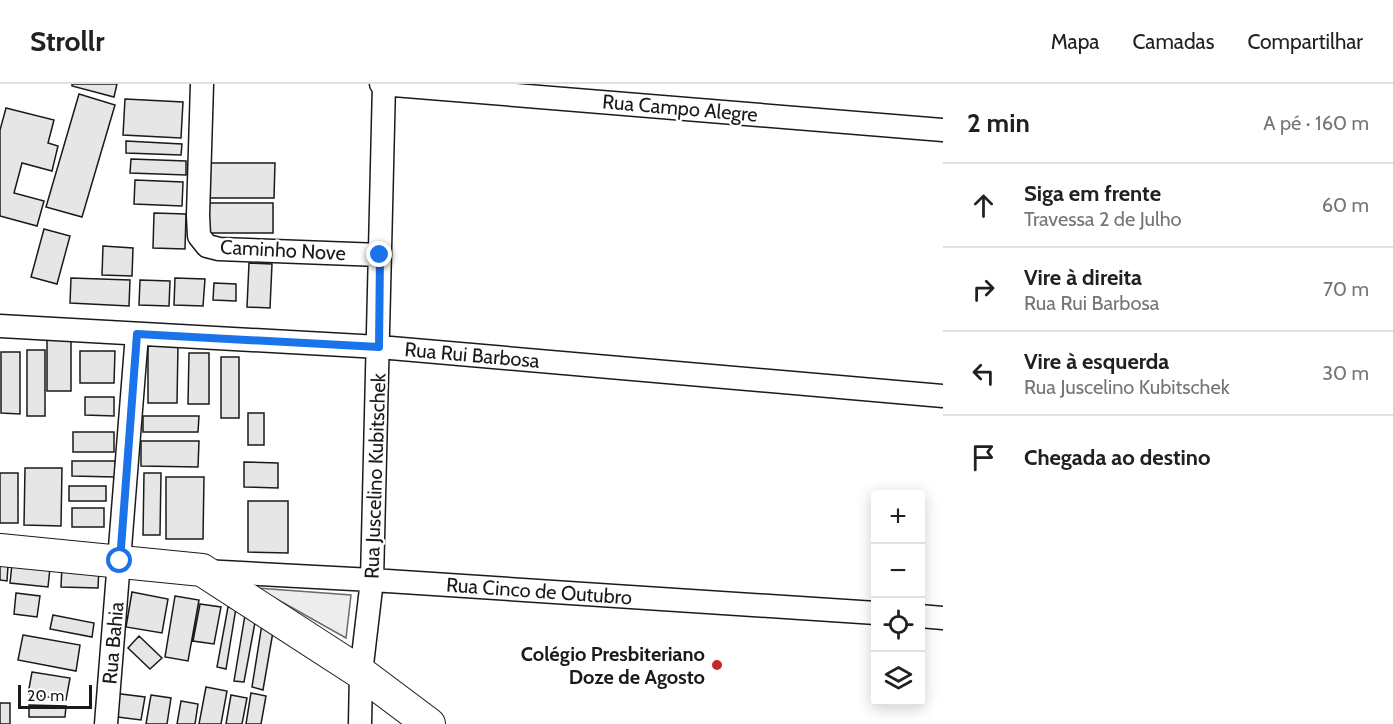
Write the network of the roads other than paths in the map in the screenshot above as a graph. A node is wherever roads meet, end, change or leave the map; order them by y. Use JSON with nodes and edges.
{"nodes":[{"id":1,"x":202,"y":84,"type":"edge"},
{"id":2,"x":383,"y":84,"type":"edge"},
{"id":3,"x":943,"y":130,"type":"edge"},
{"id":4,"x":380,"y":255,"type":"junction"},
{"id":5,"x":0,"y":326,"type":"edge"},
{"id":6,"x":137,"y":334,"type":"junction"},
{"id":7,"x":379,"y":347,"type":"junction"},
{"id":8,"x":943,"y":396,"type":"edge"},
{"id":9,"x":0,"y":550,"type":"edge"},
{"id":10,"x":120,"y":561,"type":"junction"},
{"id":11,"x":202,"y":570,"type":"junction"},
{"id":12,"x":372,"y":580,"type":"junction"},
{"id":13,"x":871,"y":613,"type":"edge"},
{"id":14,"x":925,"y":616,"type":"edge"},
{"id":15,"x":943,"y":618,"type":"edge"},
{"id":16,"x":362,"y":673,"type":"junction"},
{"id":17,"x":106,"y":724,"type":"edge"},
{"id":18,"x":360,"y":724,"type":"edge"},
{"id":19,"x":429,"y":724,"type":"edge"}],
"edges":[{"from":1,"to":4,"type":"street","name":"Caminho Nove"},
{"from":2,"to":3,"type":"street","name":"Rua Campo Alegre"},
{"from":2,"to":4,"type":"street","name":"Rua Juscelino Kubitschek"},
{"from":4,"to":7,"type":"street","name":"Rua Juscelino Kubitschek"},
{"from":5,"to":6,"type":"street","name":"Rua Rui Barbosa"},
{"from":6,"to":7,"type":"street","name":"Rua Rui Barbosa"},
{"from":6,"to":10,"type":"street","name":"Rua Bahia"},
{"from":7,"to":8,"type":"street","name":"Rua Rui Barbosa"},
{"from":7,"to":12,"type":"street","name":"Rua Juscelino Kubitschek"},
{"from":9,"to":10,"type":"street","name":"Rua Cinco de Outubro"},
{"from":10,"to":11,"type":"street","name":"Rua Cinco de Outubro"},
{"from":10,"to":17,"type":"street","name":"Rua Bahia"},
{"from":11,"to":12,"type":"street","name":"Rua Cinco de Outubro"},
{"from":11,"to":16,"type":"street","name":"Rua Cinco de Outubro"},
{"from":12,"to":13,"type":"street","name":"Rua Cinco de Outubro"},
{"from":12,"to":16,"type":"street","name":"Rua Juscelino Kubitschek"},
{"from":14,"to":15,"type":"street"},
{"from":16,"to":18,"type":"street","name":"Rua Juscelino Kubitschek"},
{"from":16,"to":19,"type":"street","name":"Rua Cinco de Outubro"}]}
